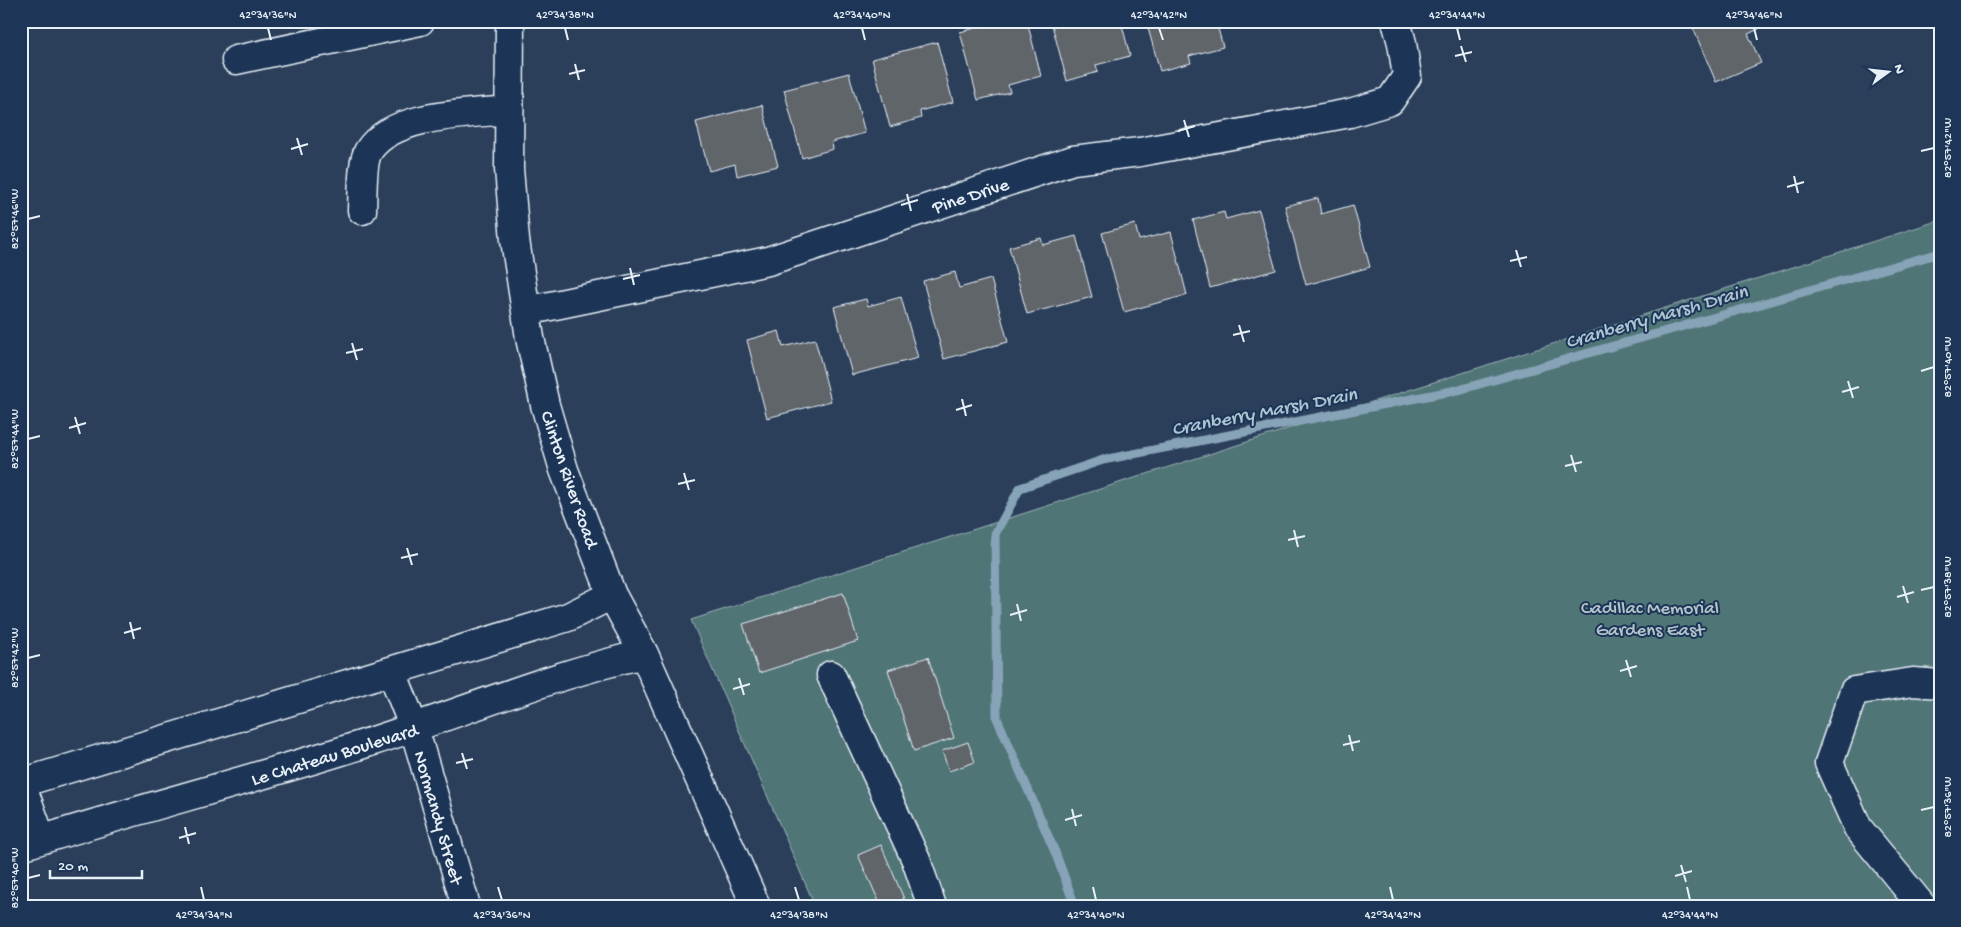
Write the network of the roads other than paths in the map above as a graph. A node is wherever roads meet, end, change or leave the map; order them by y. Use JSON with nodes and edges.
{"nodes":[{"id":1,"x":420,"y":21,"type":"edge"},
{"id":2,"x":510,"y":21,"type":"edge"},
{"id":3,"x":1396,"y":21,"type":"edge"},
{"id":4,"x":236,"y":60,"type":"dead end"},
{"id":5,"x":510,"y":110,"type":"junction"},
{"id":6,"x":362,"y":210,"type":"dead end"},
{"id":7,"x":526,"y":310,"type":"junction"},
{"id":8,"x":612,"y":595,"type":"junction"},
{"id":9,"x":644,"y":654,"type":"junction"},
{"id":10,"x":392,"y":672,"type":"junction"},
{"id":11,"x":831,"y":676,"type":"dead end"},
{"id":12,"x":1940,"y":684,"type":"edge"},
{"id":13,"x":414,"y":728,"type":"junction"},
{"id":14,"x":21,"y":783,"type":"edge"},
{"id":15,"x":31,"y":842,"type":"edge"},
{"id":16,"x":466,"y":906,"type":"edge"},
{"id":17,"x":756,"y":906,"type":"edge"},
{"id":18,"x":932,"y":906,"type":"edge"},
{"id":19,"x":1922,"y":906,"type":"edge"}],
"edges":[{"from":1,"to":4,"type":"street"},
{"from":2,"to":5,"type":"street","name":"Clinton River Road"},
{"from":3,"to":7,"type":"street","name":"Pine Drive"},
{"from":5,"to":6,"type":"street"},
{"from":5,"to":7,"type":"street","name":"Clinton River Road"},
{"from":7,"to":8,"type":"street","name":"Clinton River Road"},
{"from":8,"to":9,"type":"street","name":"Clinton River Road"},
{"from":8,"to":10,"type":"street"},
{"from":9,"to":13,"type":"street","name":"Le Chateau Boulevard"},
{"from":9,"to":17,"type":"street","name":"Clinton River Road"},
{"from":10,"to":13,"type":"street","name":"Normandy Street"},
{"from":10,"to":14,"type":"street"},
{"from":11,"to":18,"type":"street"},
{"from":12,"to":19,"type":"street"},
{"from":13,"to":15,"type":"street","name":"Le Chateau Boulevard"},
{"from":13,"to":16,"type":"street","name":"Normandy Street"},
{"from":14,"to":15,"type":"street"}]}
